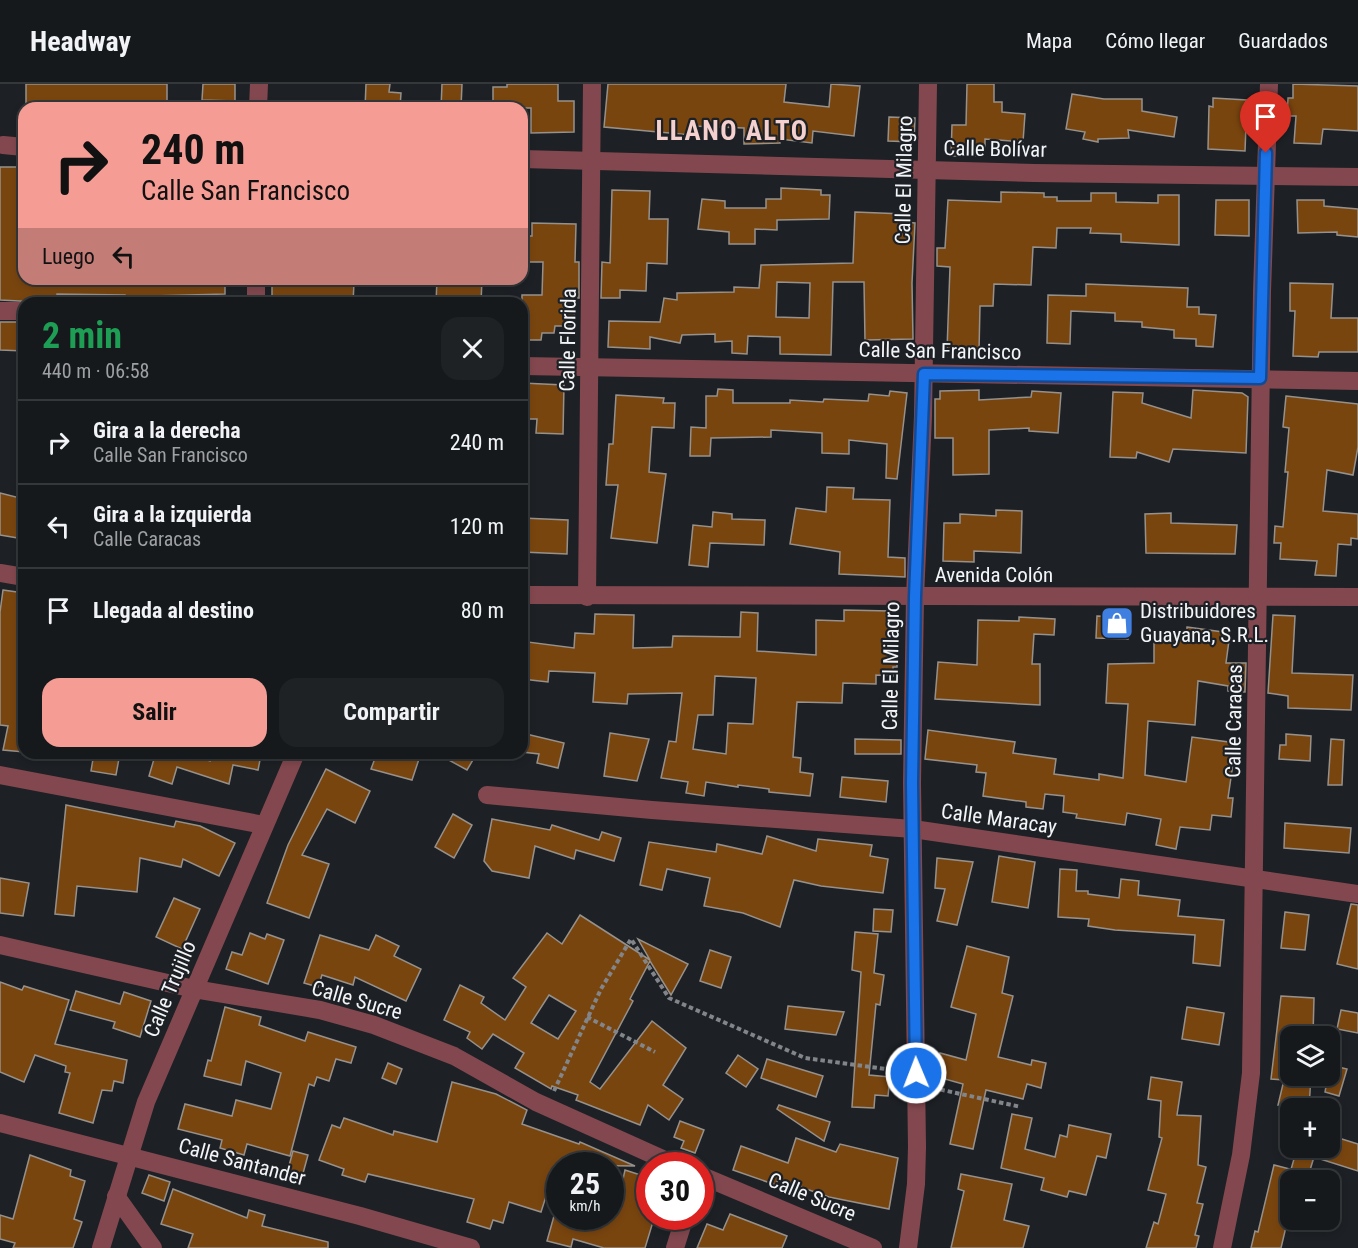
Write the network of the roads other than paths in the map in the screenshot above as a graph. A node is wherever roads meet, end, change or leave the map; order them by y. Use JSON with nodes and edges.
{"nodes":[{"id":1,"x":259,"y":84,"type":"edge"},
{"id":2,"x":592,"y":84,"type":"edge"},
{"id":3,"x":928,"y":84,"type":"edge"},
{"id":4,"x":1269,"y":84,"type":"edge"},
{"id":5,"x":258,"y":102,"type":"edge"},
{"id":6,"x":3,"y":145,"type":"dead end"},
{"id":7,"x":18,"y":146,"type":"edge"},
{"id":8,"x":528,"y":159,"type":"edge"},
{"id":9,"x":592,"y":161,"type":"junction"},
{"id":10,"x":927,"y":170,"type":"junction"},
{"id":11,"x":1266,"y":176,"type":"junction"},
{"id":12,"x":1358,"y":177,"type":"edge"},
{"id":13,"x":0,"y":311,"type":"edge"},
{"id":14,"x":18,"y":311,"type":"edge"},
{"id":15,"x":528,"y":366,"type":"edge"},
{"id":16,"x":590,"y":368,"type":"junction"},
{"id":17,"x":924,"y":374,"type":"junction"},
{"id":18,"x":1260,"y":378,"type":"junction"},
{"id":19,"x":1358,"y":381,"type":"edge"},
{"id":20,"x":0,"y":573,"type":"edge"},
{"id":21,"x":18,"y":576,"type":"edge"},
{"id":22,"x":528,"y":595,"type":"edge"},
{"id":23,"x":587,"y":597,"type":"junction"},
{"id":24,"x":915,"y":597,"type":"junction"},
{"id":25,"x":1258,"y":597,"type":"junction"},
{"id":26,"x":1358,"y":597,"type":"edge"},
{"id":27,"x":293,"y":759,"type":"edge"},
{"id":28,"x":0,"y":775,"type":"edge"},
{"id":29,"x":487,"y":795,"type":"dead end"},
{"id":30,"x":264,"y":825,"type":"junction"},
{"id":31,"x":913,"y":829,"type":"junction"},
{"id":32,"x":1254,"y":880,"type":"junction"},
{"id":33,"x":1358,"y":894,"type":"edge"},
{"id":34,"x":0,"y":945,"type":"edge"},
{"id":35,"x":194,"y":989,"type":"junction"},
{"id":36,"x":0,"y":1123,"type":"edge"},
{"id":37,"x":647,"y":1152,"type":"edge"},
{"id":38,"x":128,"y":1155,"type":"junction"},
{"id":39,"x":714,"y":1181,"type":"edge"},
{"id":40,"x":116,"y":1196,"type":"junction"},
{"id":41,"x":681,"y":1230,"type":"edge"},
{"id":42,"x":101,"y":1248,"type":"edge"},
{"id":43,"x":153,"y":1248,"type":"edge"},
{"id":44,"x":471,"y":1248,"type":"edge"},
{"id":45,"x":675,"y":1248,"type":"edge"},
{"id":46,"x":873,"y":1248,"type":"edge"},
{"id":47,"x":908,"y":1248,"type":"edge"},
{"id":48,"x":1222,"y":1248,"type":"edge"}],
"edges":[{"from":1,"to":5,"type":"street"},
{"from":2,"to":9,"type":"street","name":"Calle Florida"},
{"from":3,"to":10,"type":"street","name":"Calle El Milagro"},
{"from":4,"to":11,"type":"street","name":"Calle Caracas"},
{"from":6,"to":7,"type":"street"},
{"from":8,"to":9,"type":"street","name":"Calle Bolívar"},
{"from":9,"to":10,"type":"street","name":"Calle Bolívar"},
{"from":9,"to":16,"type":"street","name":"Calle Florida"},
{"from":10,"to":11,"type":"street","name":"Calle Bolívar"},
{"from":10,"to":17,"type":"street","name":"Calle El Milagro"},
{"from":11,"to":12,"type":"street","name":"Calle Bolívar"},
{"from":11,"to":18,"type":"street","name":"Calle Caracas"},
{"from":13,"to":14,"type":"street"},
{"from":15,"to":16,"type":"street","name":"Calle San Francisco"},
{"from":16,"to":17,"type":"street","name":"Calle San Francisco"},
{"from":16,"to":23,"type":"street","name":"Calle Florida"},
{"from":17,"to":18,"type":"street","name":"Calle San Francisco"},
{"from":17,"to":24,"type":"street","name":"Calle El Milagro"},
{"from":18,"to":19,"type":"street","name":"Calle San Francisco"},
{"from":18,"to":25,"type":"street","name":"Calle Caracas"},
{"from":20,"to":21,"type":"street"},
{"from":22,"to":23,"type":"street","name":"Avenida Colón"},
{"from":23,"to":24,"type":"street","name":"Avenida Colón"},
{"from":24,"to":25,"type":"street","name":"Avenida Colón"},
{"from":24,"to":31,"type":"street","name":"Calle El Milagro"},
{"from":25,"to":26,"type":"street","name":"Avenida Colón"},
{"from":25,"to":32,"type":"street","name":"Calle Caracas"},
{"from":27,"to":30,"type":"street","name":"Calle Trujillo"},
{"from":28,"to":30,"type":"street"},
{"from":29,"to":31,"type":"street","name":"Calle Maracay"},
{"from":30,"to":35,"type":"street","name":"Calle Trujillo"},
{"from":31,"to":32,"type":"street","name":"Calle Maracay"},
{"from":31,"to":47,"type":"street","name":"Calle El Milagro"},
{"from":32,"to":33,"type":"street","name":"Calle Maracay"},
{"from":32,"to":48,"type":"street","name":"Calle Caracas"},
{"from":34,"to":35,"type":"street","name":"Calle Sucre"},
{"from":35,"to":37,"type":"street","name":"Calle Sucre"},
{"from":35,"to":38,"type":"street","name":"Calle Trujillo"},
{"from":36,"to":38,"type":"street","name":"Calle Santander"},
{"from":38,"to":40,"type":"street","name":"Calle Trujillo"},
{"from":38,"to":44,"type":"street","name":"Calle Santander"},
{"from":39,"to":46,"type":"street","name":"Calle Sucre"},
{"from":40,"to":42,"type":"street","name":"Calle Trujillo"},
{"from":40,"to":43,"type":"street"},
{"from":41,"to":45,"type":"street"}]}
